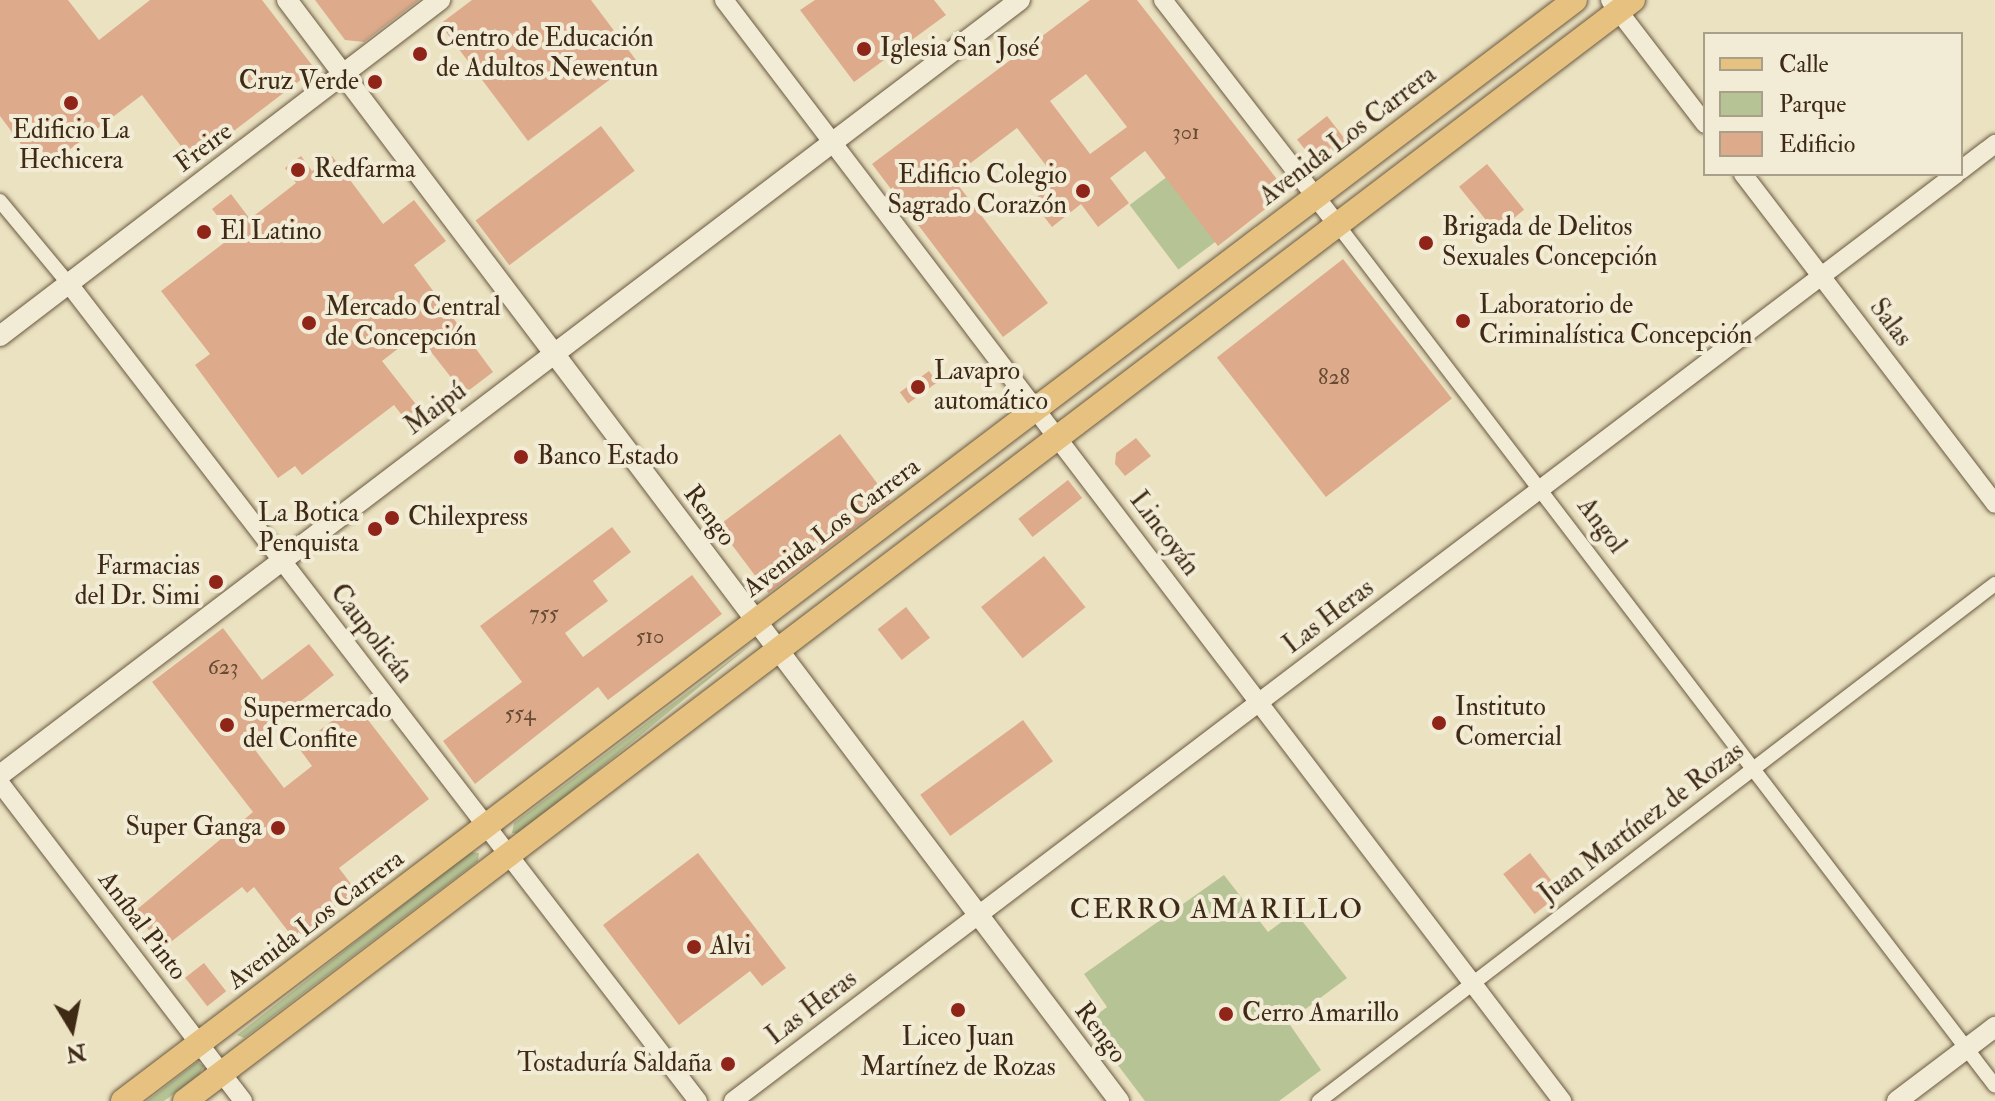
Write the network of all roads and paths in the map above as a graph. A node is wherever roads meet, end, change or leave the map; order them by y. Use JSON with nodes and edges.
{"nodes":[{"id":1,"x":287,"y":0,"type":"edge"},
{"id":2,"x":724,"y":0,"type":"edge"},
{"id":3,"x":1020,"y":0,"type":"edge"},
{"id":4,"x":1163,"y":0,"type":"edge"},
{"id":5,"x":1575,"y":0,"type":"edge"},
{"id":6,"x":433,"y":2,"type":"edge"},
{"id":7,"x":1621,"y":4,"type":"edge"},
{"id":8,"x":343,"y":75,"type":"junction"},
{"id":9,"x":1703,"y":121,"type":"edge"},
{"id":10,"x":833,"y":142,"type":"junction"},
{"id":11,"x":1995,"y":144,"type":"edge"},
{"id":12,"x":1963,"y":168,"type":"edge"},
{"id":13,"x":1745,"y":176,"type":"edge"},
{"id":14,"x":1953,"y":176,"type":"edge"},
{"id":15,"x":1315,"y":195,"type":"junction"},
{"id":16,"x":0,"y":201,"type":"edge"},
{"id":17,"x":1337,"y":224,"type":"junction"},
{"id":18,"x":1821,"y":276,"type":"junction"},
{"id":19,"x":69,"y":284,"type":"junction"},
{"id":20,"x":0,"y":336,"type":"edge"},
{"id":21,"x":554,"y":353,"type":"junction"},
{"id":22,"x":1035,"y":408,"type":"junction"},
{"id":23,"x":1058,"y":438,"type":"junction"},
{"id":24,"x":1540,"y":490,"type":"junction"},
{"id":25,"x":1995,"y":504,"type":"edge"},
{"id":26,"x":280,"y":560,"type":"junction"},
{"id":27,"x":1995,"y":584,"type":"edge"},
{"id":28,"x":756,"y":621,"type":"junction"},
{"id":29,"x":778,"y":651,"type":"junction"},
{"id":30,"x":1259,"y":702,"type":"junction"},
{"id":31,"x":1753,"y":769,"type":"junction"},
{"id":32,"x":0,"y":775,"type":"edge"},
{"id":33,"x":0,"y":783,"type":"edge"},
{"id":34,"x":486,"y":826,"type":"junction"},
{"id":35,"x":508,"y":855,"type":"junction"},
{"id":36,"x":977,"y":916,"type":"junction"},
{"id":37,"x":1472,"y":983,"type":"junction"},
{"id":38,"x":1995,"y":1027,"type":"edge"},
{"id":39,"x":198,"y":1044,"type":"junction"},
{"id":40,"x":1967,"y":1048,"type":"junction"},
{"id":41,"x":221,"y":1073,"type":"junction"},
{"id":42,"x":1995,"y":1086,"type":"edge"},
{"id":43,"x":123,"y":1101,"type":"edge"},
{"id":44,"x":185,"y":1101,"type":"edge"},
{"id":45,"x":243,"y":1101,"type":"edge"},
{"id":46,"x":698,"y":1101,"type":"edge"},
{"id":47,"x":733,"y":1101,"type":"edge"},
{"id":48,"x":1119,"y":1101,"type":"edge"},
{"id":49,"x":1319,"y":1101,"type":"edge"},
{"id":50,"x":1562,"y":1101,"type":"edge"},
{"id":51,"x":1897,"y":1101,"type":"edge"}],
"edges":[{"from":1,"to":8,"type":"main road","name":"Rengo"},
{"from":2,"to":10,"type":"street","name":"Lincoyán"},
{"from":3,"to":10,"type":"main road","name":"Maipú"},
{"from":4,"to":15,"type":"street","name":"Angol"},
{"from":5,"to":15,"type":"main road","name":"Avenida Los Carrera"},
{"from":6,"to":8,"type":"main road","name":"Freire"},
{"from":7,"to":9,"type":"street"},
{"from":7,"to":17,"type":"main road"},
{"from":8,"to":19,"type":"main road","name":"Freire"},
{"from":8,"to":21,"type":"main road","name":"Rengo"},
{"from":10,"to":21,"type":"main road","name":"Maipú"},
{"from":10,"to":22,"type":"street","name":"Lincoyán"},
{"from":11,"to":12,"type":"street"},
{"from":13,"to":18,"type":"street","name":"Salas"},
{"from":14,"to":18,"type":"street","name":"Las Heras"},
{"from":15,"to":17,"type":"street","name":"Angol"},
{"from":15,"to":22,"type":"main road","name":"Avenida Los Carrera"},
{"from":16,"to":19,"type":"street","name":"Caupolicán"},
{"from":17,"to":23,"type":"main road"},
{"from":17,"to":24,"type":"street","name":"Angol"},
{"from":18,"to":24,"type":"street","name":"Las Heras"},
{"from":18,"to":25,"type":"street","name":"Salas"},
{"from":19,"to":20,"type":"main road","name":"Freire"},
{"from":19,"to":26,"type":"street","name":"Caupolicán"},
{"from":21,"to":26,"type":"main road","name":"Maipú"},
{"from":21,"to":28,"type":"main road","name":"Rengo"},
{"from":22,"to":23,"type":"street","name":"Lincoyán"},
{"from":22,"to":28,"type":"main road","name":"Avenida Los Carrera"},
{"from":23,"to":29,"type":"main road"},
{"from":23,"to":30,"type":"street","name":"Lincoyán"},
{"from":24,"to":30,"type":"street","name":"Las Heras"},
{"from":24,"to":31,"type":"street","name":"Angol"},
{"from":26,"to":32,"type":"main road","name":"Maipú"},
{"from":26,"to":34,"type":"street","name":"Caupolicán"},
{"from":27,"to":31,"type":"street","name":"Juan Martínez de Rozas"},
{"from":28,"to":29,"type":"main road","name":"Rengo"},
{"from":28,"to":34,"type":"main road","name":"Avenida Los Carrera"},
{"from":29,"to":35,"type":"main road"},
{"from":29,"to":36,"type":"main road","name":"Rengo"},
{"from":30,"to":36,"type":"street","name":"Las Heras"},
{"from":30,"to":37,"type":"street","name":"Lincoyán"},
{"from":31,"to":37,"type":"street","name":"Juan Martínez de Rozas"},
{"from":31,"to":40,"type":"street","name":"Angol"},
{"from":33,"to":39,"type":"street","name":"Aníbal Pinto"},
{"from":34,"to":35,"type":"street","name":"Caupolicán"},
{"from":34,"to":39,"type":"main road","name":"Avenida Los Carrera"},
{"from":35,"to":41,"type":"main road"},
{"from":35,"to":46,"type":"street","name":"Caupolicán"},
{"from":36,"to":47,"type":"street","name":"Las Heras"},
{"from":36,"to":48,"type":"main road","name":"Rengo"},
{"from":37,"to":49,"type":"street","name":"Juan Martínez de Rozas"},
{"from":37,"to":50,"type":"street","name":"Lincoyán"},
{"from":38,"to":40,"type":"main road"},
{"from":39,"to":41,"type":"street","name":"Aníbal Pinto"},
{"from":39,"to":43,"type":"main road","name":"Avenida Los Carrera"},
{"from":40,"to":42,"type":"street","name":"Angol"},
{"from":40,"to":51,"type":"main road"},
{"from":41,"to":44,"type":"main road"},
{"from":41,"to":45,"type":"street","name":"Aníbal Pinto"}]}
